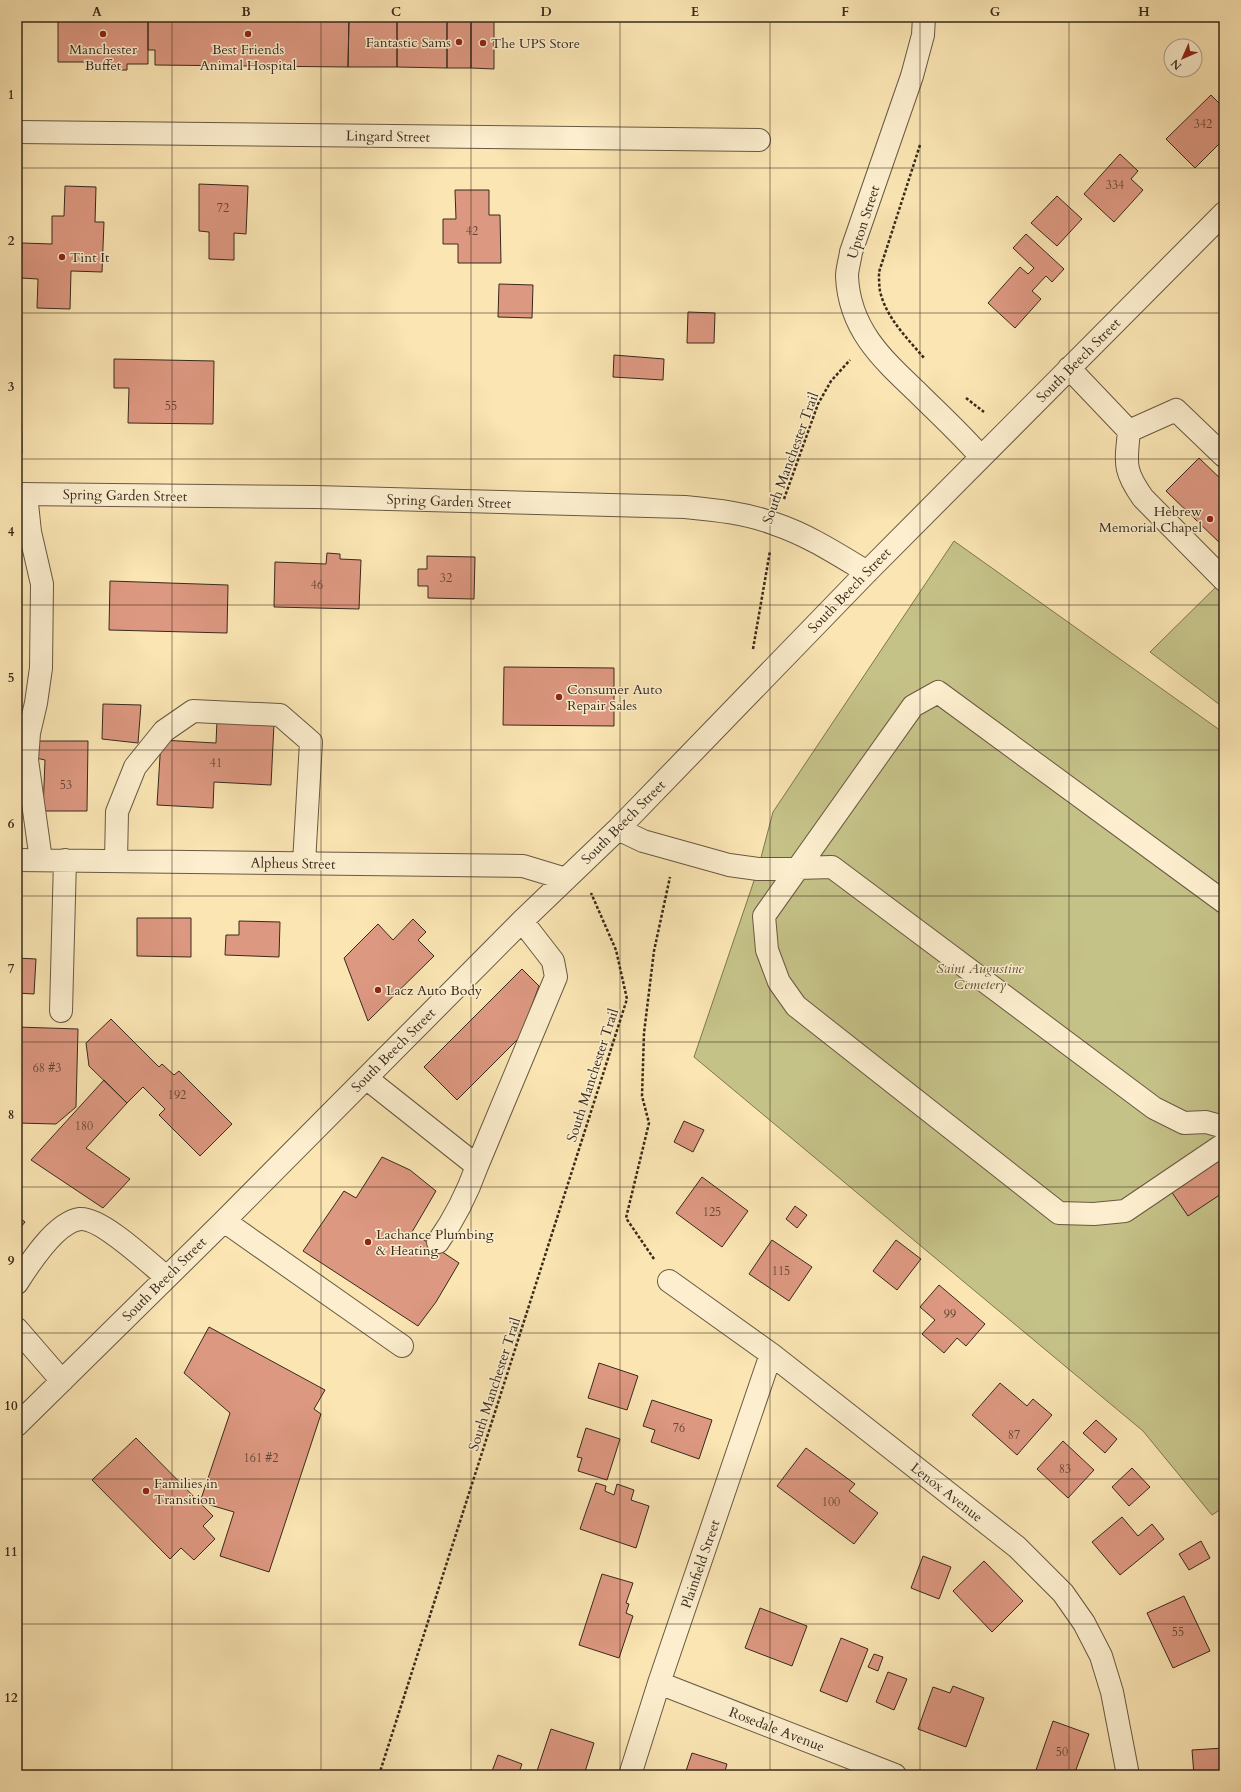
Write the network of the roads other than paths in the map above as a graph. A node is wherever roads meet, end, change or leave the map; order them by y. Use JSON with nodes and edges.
{"nodes":[{"id":1,"x":924,"y":17,"type":"edge"},
{"id":2,"x":17,"y":132,"type":"edge"},
{"id":3,"x":759,"y":140,"type":"dead end"},
{"id":4,"x":1224,"y":213,"type":"edge"},
{"id":5,"x":1069,"y":368,"type":"junction"},
{"id":6,"x":1129,"y":431,"type":"junction"},
{"id":7,"x":1224,"y":456,"type":"edge"},
{"id":8,"x":981,"y":457,"type":"junction"},
{"id":9,"x":22,"y":494,"type":"edge"},
{"id":10,"x":867,"y":572,"type":"junction"},
{"id":11,"x":1224,"y":580,"type":"edge"},
{"id":12,"x":618,"y":829,"type":"junction"},
{"id":13,"x":17,"y":860,"type":"edge"},
{"id":14,"x":41,"y":860,"type":"junction"},
{"id":15,"x":65,"y":860,"type":"junction"},
{"id":16,"x":116,"y":861,"type":"junction"},
{"id":17,"x":304,"y":862,"type":"junction"},
{"id":18,"x":797,"y":867,"type":"junction"},
{"id":19,"x":566,"y":879,"type":"junction"},
{"id":20,"x":1224,"y":902,"type":"edge"},
{"id":21,"x":522,"y":921,"type":"junction"},
{"id":22,"x":61,"y":1011,"type":"dead end"},
{"id":23,"x":366,"y":1078,"type":"junction"},
{"id":24,"x":1224,"y":1127,"type":"edge"},
{"id":25,"x":1224,"y":1144,"type":"edge"},
{"id":26,"x":477,"y":1166,"type":"junction"},
{"id":27,"x":224,"y":1221,"type":"junction"},
{"id":28,"x":438,"y":1242,"type":"dead end"},
{"id":29,"x":166,"y":1277,"type":"junction"},
{"id":30,"x":669,"y":1281,"type":"road end"},
{"id":31,"x":17,"y":1284,"type":"edge"},
{"id":32,"x":17,"y":1329,"type":"edge"},
{"id":33,"x":402,"y":1346,"type":"dead end"},
{"id":34,"x":771,"y":1354,"type":"junction"},
{"id":35,"x":62,"y":1381,"type":"junction"},
{"id":36,"x":17,"y":1425,"type":"edge"},
{"id":37,"x":659,"y":1683,"type":"junction"},
{"id":38,"x":630,"y":1775,"type":"edge"},
{"id":39,"x":895,"y":1775,"type":"edge"},
{"id":40,"x":1128,"y":1775,"type":"edge"}],
"edges":[{"from":1,"to":8,"type":"street","name":"Upton Street"},
{"from":2,"to":3,"type":"street","name":"Lingard Street"},
{"from":4,"to":5,"type":"street","name":"South Beech Street"},
{"from":5,"to":6,"type":"street"},
{"from":5,"to":8,"type":"street","name":"South Beech Street"},
{"from":6,"to":7,"type":"street"},
{"from":6,"to":11,"type":"street"},
{"from":8,"to":10,"type":"street","name":"South Beech Street"},
{"from":9,"to":10,"type":"street","name":"Spring Garden Street"},
{"from":9,"to":14,"type":"street"},
{"from":10,"to":12,"type":"street","name":"South Beech Street"},
{"from":12,"to":18,"type":"street"},
{"from":12,"to":19,"type":"street","name":"South Beech Street"},
{"from":13,"to":14,"type":"street","name":"Alpheus Street"},
{"from":14,"to":15,"type":"street","name":"Alpheus Street"},
{"from":15,"to":16,"type":"street","name":"Alpheus Street"},
{"from":15,"to":22,"type":"street"},
{"from":16,"to":17,"type":"street","name":"Alpheus Street"},
{"from":16,"to":17,"type":"street"},
{"from":17,"to":19,"type":"street","name":"Alpheus Street"},
{"from":18,"to":20,"type":"street"},
{"from":18,"to":24,"type":"street"},
{"from":18,"to":25,"type":"street"},
{"from":19,"to":21,"type":"street","name":"South Beech Street"},
{"from":21,"to":23,"type":"street","name":"South Beech Street"},
{"from":21,"to":26,"type":"street"},
{"from":23,"to":26,"type":"street"},
{"from":23,"to":27,"type":"street","name":"South Beech Street"},
{"from":26,"to":28,"type":"street"},
{"from":27,"to":29,"type":"street","name":"South Beech Street"},
{"from":27,"to":33,"type":"street"},
{"from":29,"to":31,"type":"street"},
{"from":29,"to":35,"type":"street","name":"South Beech Street"},
{"from":30,"to":34,"type":"street","name":"Lenox Avenue"},
{"from":32,"to":35,"type":"street"},
{"from":34,"to":37,"type":"street","name":"Plainfield Street"},
{"from":34,"to":40,"type":"street","name":"Lenox Avenue"},
{"from":35,"to":36,"type":"street","name":"South Beech Street"},
{"from":37,"to":38,"type":"street","name":"Plainfield Street"},
{"from":37,"to":39,"type":"street","name":"Rosedale Avenue"}]}
